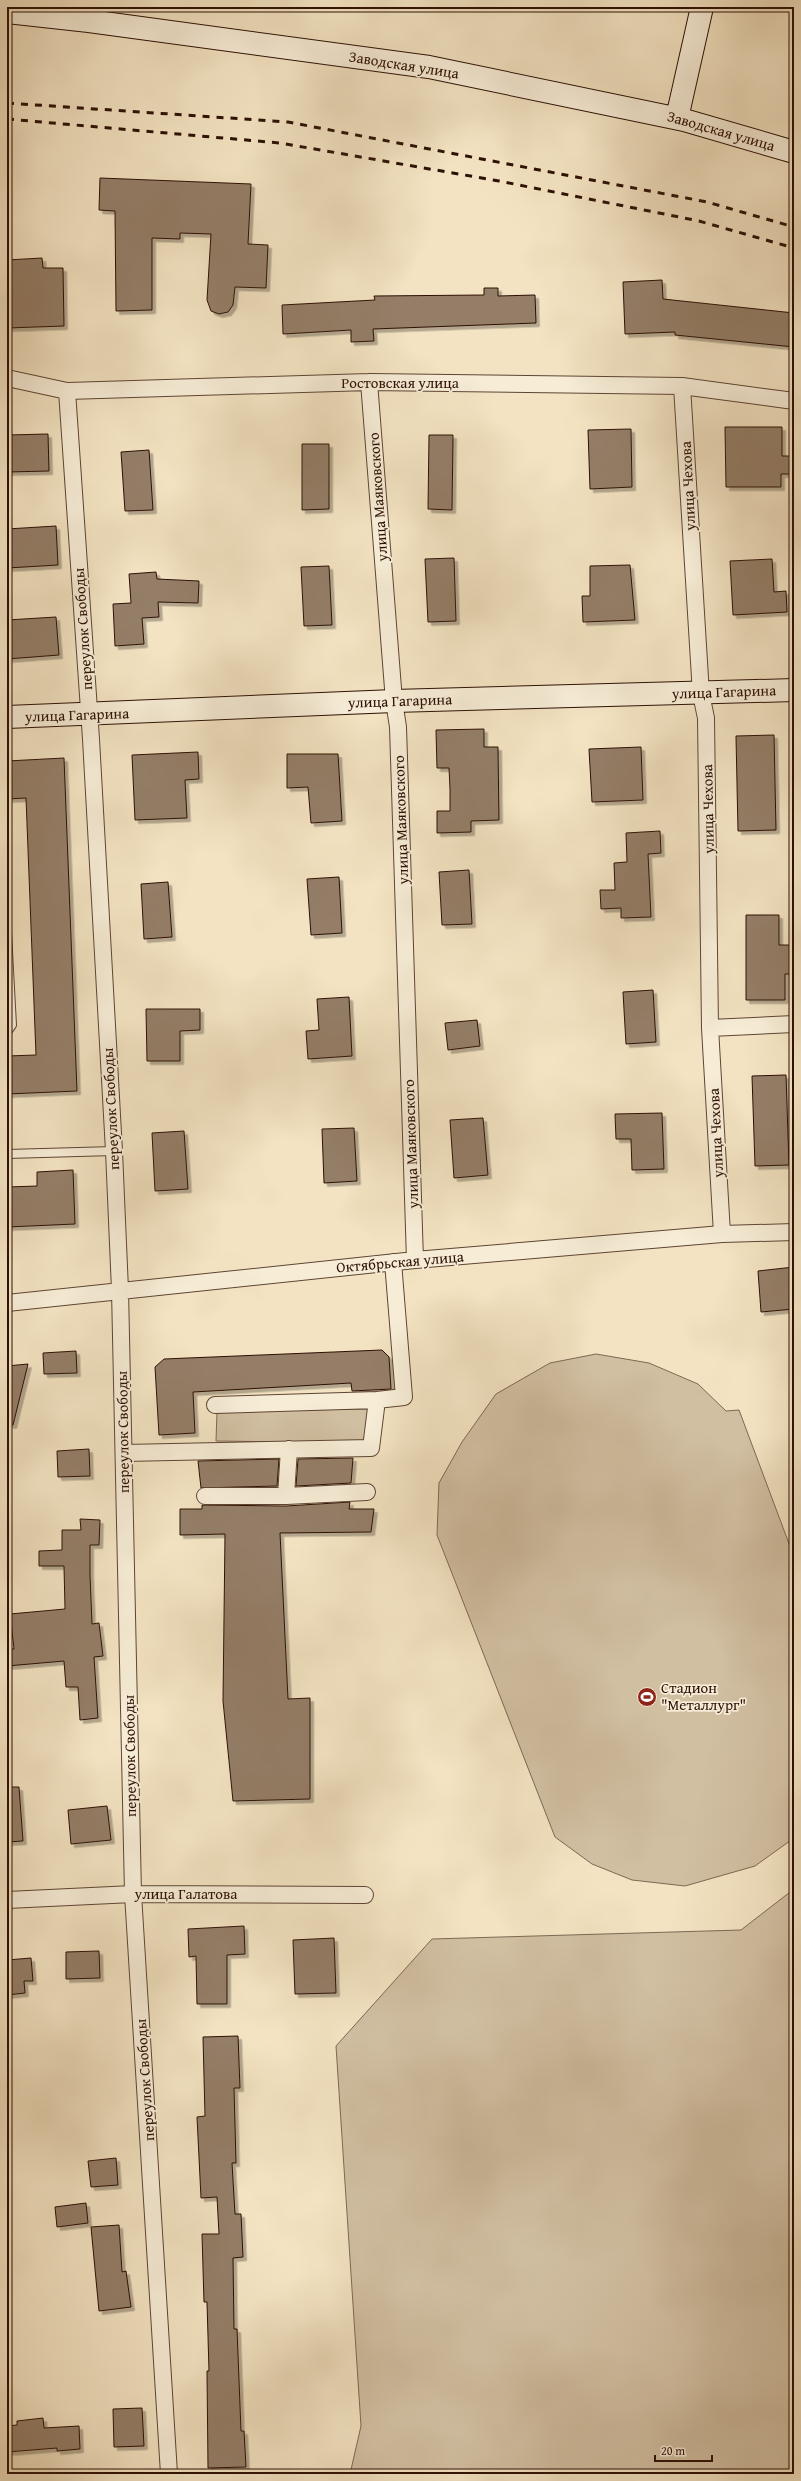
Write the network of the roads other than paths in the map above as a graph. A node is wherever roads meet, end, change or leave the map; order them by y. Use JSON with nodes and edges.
{"nodes":[{"id":1,"x":702,"y":7,"type":"edge"},
{"id":2,"x":7,"y":12,"type":"edge"},
{"id":3,"x":677,"y":118,"type":"junction"},
{"id":4,"x":794,"y":152,"type":"edge"},
{"id":5,"x":7,"y":378,"type":"edge"},
{"id":6,"x":369,"y":382,"type":"junction"},
{"id":7,"x":682,"y":386,"type":"junction"},
{"id":8,"x":67,"y":391,"type":"junction"},
{"id":9,"x":794,"y":401,"type":"edge"},
{"id":10,"x":794,"y":690,"type":"edge"},
{"id":11,"x":701,"y":694,"type":"junction"},
{"id":12,"x":394,"y":701,"type":"junction"},
{"id":13,"x":89,"y":715,"type":"junction"},
{"id":14,"x":7,"y":717,"type":"edge"},
{"id":15,"x":7,"y":933,"type":"edge"},
{"id":16,"x":794,"y":1024,"type":"edge"},
{"id":17,"x":710,"y":1028,"type":"junction"},
{"id":18,"x":7,"y":1032,"type":"edge"},
{"id":19,"x":114,"y":1151,"type":"junction"},
{"id":20,"x":7,"y":1154,"type":"edge"},
{"id":21,"x":794,"y":1232,"type":"edge"},
{"id":22,"x":722,"y":1234,"type":"junction"},
{"id":23,"x":414,"y":1260,"type":"junction"},
{"id":24,"x":393,"y":1262,"type":"junction"},
{"id":25,"x":120,"y":1290,"type":"junction"},
{"id":26,"x":7,"y":1303,"type":"edge"},
{"id":27,"x":377,"y":1400,"type":"junction"},
{"id":28,"x":215,"y":1405,"type":"dead end"},
{"id":29,"x":289,"y":1449,"type":"junction"},
{"id":30,"x":124,"y":1453,"type":"junction"},
{"id":31,"x":367,"y":1492,"type":"dead end"},
{"id":32,"x":205,"y":1496,"type":"dead end"},
{"id":33,"x":286,"y":1496,"type":"junction"},
{"id":34,"x":133,"y":1894,"type":"junction"},
{"id":35,"x":365,"y":1895,"type":"dead end"},
{"id":36,"x":7,"y":1900,"type":"edge"},
{"id":37,"x":170,"y":2474,"type":"edge"}],
"edges":[{"from":1,"to":3,"type":"main road"},
{"from":2,"to":3,"type":"main road","name":"Заводская улица"},
{"from":3,"to":4,"type":"main road","name":"Заводская улица"},
{"from":5,"to":8,"type":"street","name":"Ростовская улица"},
{"from":6,"to":7,"type":"street","name":"Ростовская улица"},
{"from":6,"to":8,"type":"street","name":"Ростовская улица"},
{"from":6,"to":12,"type":"street","name":"улица Маяковского"},
{"from":7,"to":9,"type":"street","name":"Ростовская улица"},
{"from":7,"to":11,"type":"street","name":"улица Чехова"},
{"from":8,"to":13,"type":"street","name":"переулок Свободы"},
{"from":10,"to":11,"type":"main road","name":"улица Гагарина"},
{"from":11,"to":12,"type":"main road","name":"улица Гагарина"},
{"from":11,"to":17,"type":"street","name":"улица Чехова"},
{"from":12,"to":13,"type":"main road","name":"улица Гагарина"},
{"from":12,"to":23,"type":"street","name":"улица Маяковского"},
{"from":13,"to":14,"type":"main road","name":"улица Гагарина"},
{"from":13,"to":19,"type":"street","name":"переулок Свободы"},
{"from":15,"to":18,"type":"lane"},
{"from":16,"to":17,"type":"street"},
{"from":17,"to":22,"type":"street","name":"улица Чехова"},
{"from":19,"to":20,"type":"lane"},
{"from":19,"to":25,"type":"street","name":"переулок Свободы"},
{"from":21,"to":22,"type":"street","name":"Октябрьская улица"},
{"from":22,"to":23,"type":"street","name":"Октябрьская улица"},
{"from":23,"to":24,"type":"street","name":"Октябрьская улица"},
{"from":24,"to":25,"type":"street","name":"Октябрьская улица"},
{"from":24,"to":27,"type":"street"},
{"from":25,"to":26,"type":"street","name":"Октябрьская улица"},
{"from":25,"to":30,"type":"street","name":"переулок Свободы"},
{"from":27,"to":28,"type":"street"},
{"from":27,"to":29,"type":"street"},
{"from":29,"to":30,"type":"street"},
{"from":29,"to":33,"type":"street"},
{"from":30,"to":34,"type":"street","name":"переулок Свободы"},
{"from":31,"to":33,"type":"street"},
{"from":32,"to":33,"type":"street"},
{"from":34,"to":35,"type":"street","name":"улица Галатова"},
{"from":34,"to":36,"type":"street","name":"улица Галатова"},
{"from":34,"to":37,"type":"street","name":"переулок Свободы"}]}
